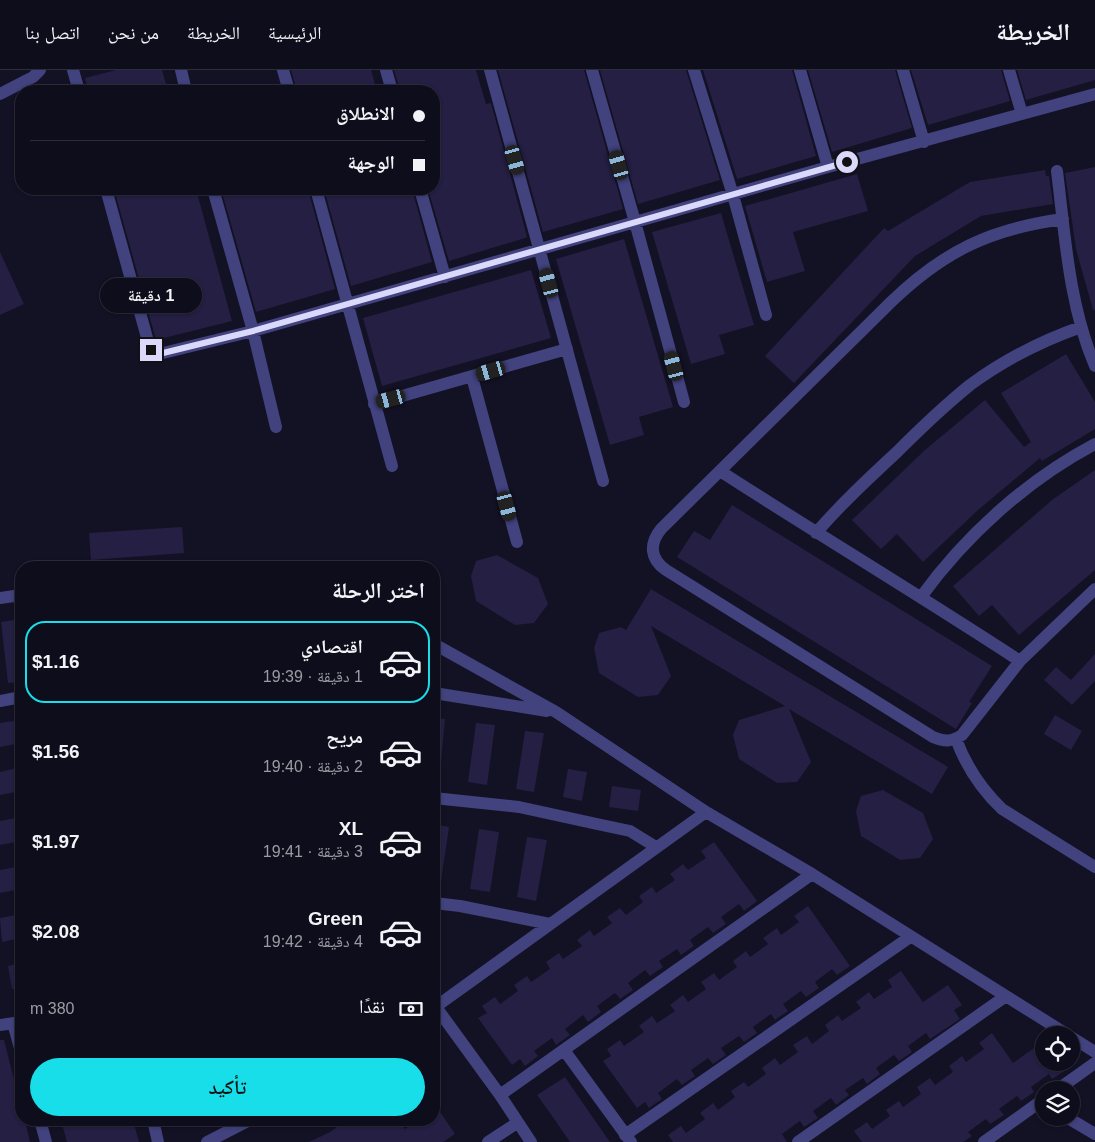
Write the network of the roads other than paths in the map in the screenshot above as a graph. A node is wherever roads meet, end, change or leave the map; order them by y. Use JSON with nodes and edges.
{"nodes":[{"id":1,"x":40,"y":70,"type":"edge"},
{"id":2,"x":73,"y":70,"type":"edge"},
{"id":3,"x":181,"y":70,"type":"edge"},
{"id":4,"x":283,"y":70,"type":"edge"},
{"id":5,"x":386,"y":70,"type":"edge"},
{"id":6,"x":490,"y":70,"type":"edge"},
{"id":7,"x":592,"y":70,"type":"edge"},
{"id":8,"x":694,"y":70,"type":"edge"},
{"id":9,"x":800,"y":70,"type":"edge"},
{"id":10,"x":903,"y":70,"type":"edge"},
{"id":11,"x":1009,"y":70,"type":"edge"},
{"id":12,"x":18,"y":85,"type":"edge"},
{"id":13,"x":77,"y":85,"type":"edge"},
{"id":14,"x":185,"y":85,"type":"edge"},
{"id":15,"x":286,"y":85,"type":"edge"},
{"id":16,"x":390,"y":85,"type":"edge"},
{"id":17,"x":15,"y":86,"type":"edge"},
{"id":18,"x":0,"y":94,"type":"edge"},
{"id":19,"x":1095,"y":94,"type":"edge"},
{"id":20,"x":1022,"y":114,"type":"junction"},
{"id":21,"x":924,"y":142,"type":"junction"},
{"id":22,"x":828,"y":167,"type":"junction"},
{"id":23,"x":1057,"y":171,"type":"dead end"},
{"id":24,"x":733,"y":194,"type":"junction"},
{"id":25,"x":108,"y":195,"type":"edge"},
{"id":26,"x":215,"y":195,"type":"edge"},
{"id":27,"x":318,"y":195,"type":"edge"},
{"id":28,"x":422,"y":195,"type":"edge"},
{"id":29,"x":1063,"y":219,"type":"junction"},
{"id":30,"x":635,"y":222,"type":"junction"},
{"id":31,"x":540,"y":250,"type":"junction"},
{"id":32,"x":445,"y":276,"type":"junction"},
{"id":33,"x":348,"y":303,"type":"junction"},
{"id":34,"x":766,"y":315,"type":"dead end"},
{"id":35,"x":1080,"y":327,"type":"junction"},
{"id":36,"x":253,"y":331,"type":"junction"},
{"id":37,"x":567,"y":349,"type":"junction"},
{"id":38,"x":1095,"y":366,"type":"edge"},
{"id":39,"x":472,"y":377,"type":"junction"},
{"id":40,"x":684,"y":402,"type":"dead end"},
{"id":41,"x":374,"y":404,"type":"junction"},
{"id":42,"x":276,"y":428,"type":"dead end"},
{"id":43,"x":1095,"y":444,"type":"edge"},
{"id":44,"x":392,"y":466,"type":"dead end"},
{"id":45,"x":720,"y":471,"type":"junction"},
{"id":46,"x":603,"y":481,"type":"dead end"},
{"id":47,"x":816,"y":533,"type":"junction"},
{"id":48,"x":517,"y":542,"type":"dead end"},
{"id":49,"x":1095,"y":589,"type":"edge"},
{"id":50,"x":15,"y":596,"type":"edge"},
{"id":51,"x":921,"y":597,"type":"junction"},
{"id":52,"x":0,"y":598,"type":"edge"},
{"id":53,"x":440,"y":647,"type":"edge"},
{"id":54,"x":1020,"y":661,"type":"junction"},
{"id":55,"x":440,"y":694,"type":"edge"},
{"id":56,"x":15,"y":698,"type":"edge"},
{"id":57,"x":0,"y":701,"type":"edge"},
{"id":58,"x":556,"y":712,"type":"junction"},
{"id":59,"x":956,"y":739,"type":"junction"},
{"id":60,"x":440,"y":799,"type":"edge"},
{"id":61,"x":706,"y":812,"type":"junction"},
{"id":62,"x":656,"y":847,"type":"junction"},
{"id":63,"x":1095,"y":867,"type":"edge"},
{"id":64,"x":812,"y":874,"type":"junction"},
{"id":65,"x":440,"y":904,"type":"edge"},
{"id":66,"x":550,"y":924,"type":"junction"},
{"id":67,"x":910,"y":937,"type":"junction"},
{"id":68,"x":1006,"y":996,"type":"junction"},
{"id":69,"x":440,"y":1003,"type":"edge"},
{"id":70,"x":440,"y":1015,"type":"edge"},
{"id":71,"x":15,"y":1022,"type":"edge"},
{"id":72,"x":0,"y":1026,"type":"edge"},
{"id":73,"x":1054,"y":1026,"type":"edge"},
{"id":74,"x":1080,"y":1042,"type":"edge"},
{"id":75,"x":564,"y":1050,"type":"junction"},
{"id":76,"x":1095,"y":1052,"type":"edge"},
{"id":77,"x":1095,"y":1063,"type":"edge"},
{"id":78,"x":1070,"y":1081,"type":"edge"},
{"id":79,"x":500,"y":1095,"type":"junction"},
{"id":80,"x":1035,"y":1106,"type":"edge"},
{"id":81,"x":517,"y":1123,"type":"junction"},
{"id":82,"x":1080,"y":1125,"type":"edge"},
{"id":83,"x":42,"y":1126,"type":"edge"},
{"id":84,"x":154,"y":1126,"type":"edge"},
{"id":85,"x":238,"y":1126,"type":"edge"},
{"id":86,"x":1095,"y":1134,"type":"edge"},
{"id":87,"x":628,"y":1139,"type":"edge"},
{"id":88,"x":46,"y":1142,"type":"edge"},
{"id":89,"x":158,"y":1142,"type":"edge"},
{"id":90,"x":207,"y":1142,"type":"edge"},
{"id":91,"x":488,"y":1142,"type":"edge"},
{"id":92,"x":531,"y":1142,"type":"edge"},
{"id":93,"x":798,"y":1142,"type":"edge"},
{"id":94,"x":984,"y":1142,"type":"edge"}],
"edges":[{"from":1,"to":12,"type":"street"},
{"from":2,"to":13,"type":"street"},
{"from":3,"to":14,"type":"street"},
{"from":4,"to":15,"type":"street"},
{"from":5,"to":16,"type":"street"},
{"from":6,"to":31,"type":"street"},
{"from":7,"to":30,"type":"street"},
{"from":8,"to":24,"type":"street"},
{"from":9,"to":22,"type":"street"},
{"from":10,"to":21,"type":"street"},
{"from":11,"to":20,"type":"street"},
{"from":17,"to":18,"type":"street"},
{"from":19,"to":20,"type":"street"},
{"from":20,"to":21,"type":"street"},
{"from":21,"to":22,"type":"street"},
{"from":22,"to":24,"type":"street"},
{"from":23,"to":29,"type":"street"},
{"from":24,"to":30,"type":"street"},
{"from":24,"to":34,"type":"street"},
{"from":25,"to":36,"type":"street"},
{"from":26,"to":36,"type":"street"},
{"from":27,"to":33,"type":"street"},
{"from":28,"to":32,"type":"street"},
{"from":29,"to":35,"type":"street"},
{"from":29,"to":45,"type":"street"},
{"from":30,"to":31,"type":"street"},
{"from":30,"to":40,"type":"street"},
{"from":31,"to":32,"type":"street"},
{"from":31,"to":37,"type":"street"},
{"from":32,"to":33,"type":"street"},
{"from":33,"to":36,"type":"street"},
{"from":33,"to":41,"type":"street"},
{"from":35,"to":38,"type":"street"},
{"from":35,"to":47,"type":"street"},
{"from":36,"to":42,"type":"street"},
{"from":37,"to":39,"type":"street"},
{"from":37,"to":46,"type":"street"},
{"from":39,"to":41,"type":"street"},
{"from":39,"to":48,"type":"street"},
{"from":41,"to":44,"type":"street"},
{"from":43,"to":51,"type":"street"},
{"from":45,"to":47,"type":"street"},
{"from":45,"to":59,"type":"street"},
{"from":47,"to":51,"type":"street"},
{"from":49,"to":54,"type":"street"},
{"from":50,"to":52,"type":"street"},
{"from":51,"to":54,"type":"street"},
{"from":53,"to":58,"type":"street"},
{"from":54,"to":59,"type":"street"},
{"from":55,"to":58,"type":"street"},
{"from":56,"to":57,"type":"street"},
{"from":58,"to":61,"type":"street"},
{"from":59,"to":63,"type":"street"},
{"from":60,"to":62,"type":"street"},
{"from":61,"to":62,"type":"street"},
{"from":61,"to":64,"type":"street"},
{"from":62,"to":66,"type":"street"},
{"from":64,"to":67,"type":"street"},
{"from":64,"to":75,"type":"street"},
{"from":65,"to":66,"type":"street"},
{"from":66,"to":69,"type":"street"},
{"from":67,"to":68,"type":"street"},
{"from":67,"to":87,"type":"street"},
{"from":68,"to":73,"type":"street"},
{"from":68,"to":93,"type":"street"},
{"from":70,"to":79,"type":"street"},
{"from":71,"to":72,"type":"street"},
{"from":74,"to":76,"type":"street"},
{"from":75,"to":79,"type":"street"},
{"from":75,"to":87,"type":"street"},
{"from":77,"to":78,"type":"street"},
{"from":79,"to":81,"type":"street"},
{"from":80,"to":94,"type":"street"},
{"from":81,"to":91,"type":"street"},
{"from":81,"to":92,"type":"street"},
{"from":82,"to":86,"type":"street"},
{"from":83,"to":88,"type":"street"},
{"from":84,"to":89,"type":"street"},
{"from":85,"to":90,"type":"street"}]}
